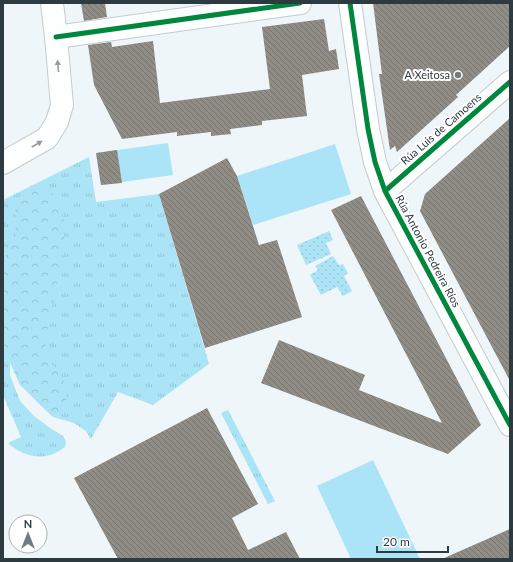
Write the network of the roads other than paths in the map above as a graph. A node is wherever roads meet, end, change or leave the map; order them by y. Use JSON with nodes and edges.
{"nodes":[{"id":1,"x":52,"y":3,"type":"edge"},
{"id":2,"x":300,"y":3,"type":"edge"},
{"id":3,"x":350,"y":3,"type":"edge"},
{"id":4,"x":202,"y":10,"type":"edge"},
{"id":5,"x":56,"y":37,"type":"junction"},
{"id":6,"x":510,"y":82,"type":"edge"},
{"id":7,"x":3,"y":163,"type":"edge"},
{"id":8,"x":385,"y":191,"type":"junction"},
{"id":9,"x":510,"y":425,"type":"edge"}],
"edges":[{"from":1,"to":5,"type":"street"},
{"from":2,"to":4,"type":"street"},
{"from":3,"to":8,"type":"street","name":"Rúa Antonio Pedreira Ríos"},
{"from":4,"to":5,"type":"street"},
{"from":7,"to":5,"type":"street","one_way":true},
{"from":6,"to":8,"type":"street","name":"Rúa Luis de Camoens"},
{"from":8,"to":9,"type":"street","name":"Rúa Antonio Pedreira Ríos"}]}
